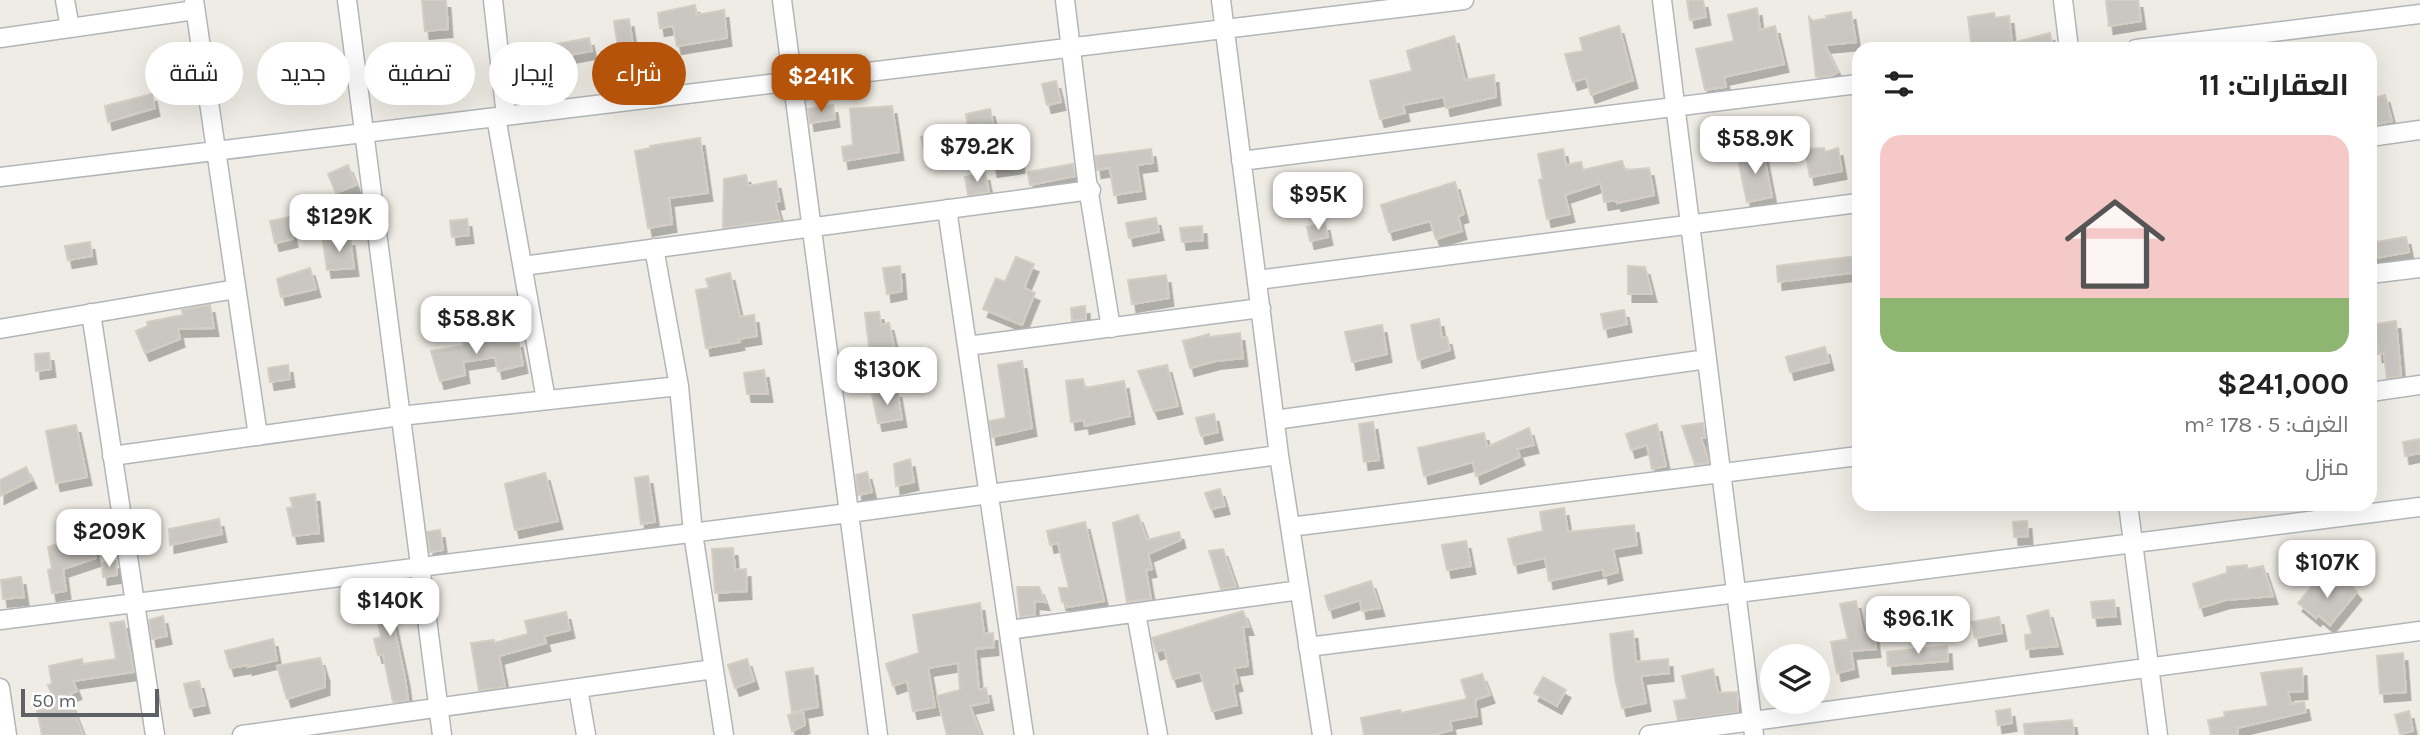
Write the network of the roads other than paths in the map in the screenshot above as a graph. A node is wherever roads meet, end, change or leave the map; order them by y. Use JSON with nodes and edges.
{"nodes":[{"id":1,"x":65,"y":0,"type":"edge"},
{"id":2,"x":347,"y":0,"type":"edge"},
{"id":3,"x":493,"y":0,"type":"edge"},
{"id":4,"x":782,"y":0,"type":"edge"},
{"id":5,"x":1065,"y":0,"type":"edge"},
{"id":6,"x":1221,"y":0,"type":"edge"},
{"id":7,"x":1464,"y":0,"type":"edge"},
{"id":8,"x":1662,"y":0,"type":"edge"},
{"id":9,"x":2063,"y":0,"type":"edge"},
{"id":10,"x":195,"y":5,"type":"edge"},
{"id":11,"x":2420,"y":14,"type":"edge"},
{"id":12,"x":70,"y":28,"type":"junction"},
{"id":13,"x":1224,"y":29,"type":"junction"},
{"id":14,"x":0,"y":38,"type":"edge"},
{"id":15,"x":2068,"y":42,"type":"edge"},
{"id":16,"x":2193,"y":42,"type":"edge"},
{"id":17,"x":1071,"y":47,"type":"junction"},
{"id":18,"x":793,"y":81,"type":"junction"},
{"id":19,"x":1852,"y":85,"type":"edge"},
{"id":20,"x":1675,"y":107,"type":"junction"},
{"id":21,"x":501,"y":116,"type":"junction"},
{"id":22,"x":2420,"y":130,"type":"edge"},
{"id":23,"x":364,"y":133,"type":"junction"},
{"id":24,"x":2377,"y":136,"type":"edge"},
{"id":25,"x":215,"y":151,"type":"junction"},
{"id":26,"x":1241,"y":161,"type":"junction"},
{"id":27,"x":0,"y":177,"type":"edge"},
{"id":28,"x":1090,"y":190,"type":"junction"},
{"id":29,"x":1852,"y":204,"type":"edge"},
{"id":30,"x":947,"y":209,"type":"junction"},
{"id":31,"x":1690,"y":225,"type":"junction"},
{"id":32,"x":812,"y":227,"type":"junction"},
{"id":33,"x":654,"y":248,"type":"junction"},
{"id":34,"x":523,"y":266,"type":"junction"},
{"id":35,"x":2420,"y":268,"type":"edge"},
{"id":36,"x":2377,"y":273,"type":"edge"},
{"id":37,"x":1257,"y":280,"type":"junction"},
{"id":38,"x":236,"y":289,"type":"junction"},
{"id":39,"x":1261,"y":308,"type":"junction"},
{"id":40,"x":91,"y":313,"type":"junction"},
{"id":41,"x":1111,"y":328,"type":"junction"},
{"id":42,"x":0,"y":329,"type":"edge"},
{"id":43,"x":967,"y":346,"type":"junction"},
{"id":44,"x":1707,"y":359,"type":"junction"},
{"id":45,"x":2420,"y":385,"type":"edge"},
{"id":46,"x":679,"y":386,"type":"junction"},
{"id":47,"x":2377,"y":390,"type":"edge"},
{"id":48,"x":547,"y":400,"type":"junction"},
{"id":49,"x":400,"y":416,"type":"junction"},
{"id":50,"x":1275,"y":420,"type":"junction"},
{"id":51,"x":258,"y":436,"type":"junction"},
{"id":52,"x":1279,"y":455,"type":"junction"},
{"id":53,"x":112,"y":456,"type":"junction"},
{"id":54,"x":1852,"y":457,"type":"edge"},
{"id":55,"x":1721,"y":473,"type":"junction"},
{"id":56,"x":988,"y":494,"type":"junction"},
{"id":57,"x":2420,"y":507,"type":"edge"},
{"id":58,"x":2129,"y":511,"type":"edge"},
{"id":59,"x":849,"y":513,"type":"junction"},
{"id":60,"x":1290,"y":527,"type":"junction"},
{"id":61,"x":693,"y":533,"type":"junction"},
{"id":62,"x":2133,"y":543,"type":"junction"},
{"id":63,"x":420,"y":567,"type":"junction"},
{"id":64,"x":1300,"y":590,"type":"junction"},
{"id":65,"x":1737,"y":593,"type":"junction"},
{"id":66,"x":134,"y":603,"type":"junction"},
{"id":67,"x":1136,"y":613,"type":"junction"},
{"id":68,"x":0,"y":620,"type":"edge"},
{"id":69,"x":1009,"y":630,"type":"junction"},
{"id":70,"x":2420,"y":631,"type":"edge"},
{"id":71,"x":1308,"y":647,"type":"junction"},
{"id":72,"x":2149,"y":668,"type":"junction"},
{"id":73,"x":714,"y":669,"type":"junction"},
{"id":74,"x":0,"y":688,"type":"edge"},
{"id":75,"x":578,"y":688,"type":"junction"},
{"id":76,"x":438,"y":708,"type":"junction"},
{"id":77,"x":1754,"y":728,"type":"edge"},
{"id":78,"x":292,"y":732,"type":"edge"},
{"id":79,"x":7,"y":735,"type":"edge"},
{"id":80,"x":155,"y":735,"type":"edge"},
{"id":81,"x":242,"y":735,"type":"edge"},
{"id":82,"x":442,"y":735,"type":"edge"},
{"id":83,"x":586,"y":735,"type":"edge"},
{"id":84,"x":724,"y":735,"type":"edge"},
{"id":85,"x":878,"y":735,"type":"edge"},
{"id":86,"x":1024,"y":735,"type":"edge"},
{"id":87,"x":1158,"y":735,"type":"edge"},
{"id":88,"x":1322,"y":735,"type":"edge"},
{"id":89,"x":1649,"y":735,"type":"edge"},
{"id":90,"x":2158,"y":735,"type":"edge"}],
"edges":[{"from":1,"to":12,"type":"street"},
{"from":2,"to":23,"type":"street"},
{"from":3,"to":21,"type":"street"},
{"from":4,"to":18,"type":"street"},
{"from":5,"to":17,"type":"street"},
{"from":6,"to":13,"type":"street"},
{"from":7,"to":13,"type":"street"},
{"from":8,"to":20,"type":"street"},
{"from":9,"to":15,"type":"street"},
{"from":10,"to":12,"type":"street"},
{"from":10,"to":25,"type":"street"},
{"from":11,"to":16,"type":"street"},
{"from":12,"to":14,"type":"street"},
{"from":13,"to":17,"type":"street"},
{"from":13,"to":26,"type":"street"},
{"from":17,"to":18,"type":"street"},
{"from":17,"to":28,"type":"street"},
{"from":18,"to":21,"type":"street"},
{"from":18,"to":32,"type":"street"},
{"from":19,"to":20,"type":"street"},
{"from":20,"to":26,"type":"street"},
{"from":20,"to":31,"type":"street"},
{"from":21,"to":23,"type":"street"},
{"from":21,"to":34,"type":"street"},
{"from":22,"to":24,"type":"street"},
{"from":23,"to":25,"type":"street"},
{"from":23,"to":49,"type":"street"},
{"from":25,"to":27,"type":"street"},
{"from":25,"to":38,"type":"street"},
{"from":26,"to":37,"type":"street"},
{"from":28,"to":30,"type":"street"},
{"from":28,"to":41,"type":"street"},
{"from":29,"to":31,"type":"street"},
{"from":30,"to":32,"type":"street"},
{"from":30,"to":43,"type":"street"},
{"from":31,"to":37,"type":"street"},
{"from":31,"to":44,"type":"street"},
{"from":32,"to":33,"type":"street"},
{"from":32,"to":59,"type":"street"},
{"from":33,"to":34,"type":"street"},
{"from":33,"to":46,"type":"street"},
{"from":34,"to":48,"type":"street"},
{"from":35,"to":36,"type":"street"},
{"from":37,"to":39,"type":"street"},
{"from":38,"to":40,"type":"street"},
{"from":38,"to":51,"type":"street"},
{"from":39,"to":41,"type":"street"},
{"from":39,"to":50,"type":"street"},
{"from":40,"to":42,"type":"street"},
{"from":40,"to":53,"type":"street"},
{"from":41,"to":43,"type":"street"},
{"from":43,"to":56,"type":"street"},
{"from":44,"to":50,"type":"street"},
{"from":44,"to":55,"type":"street"},
{"from":45,"to":47,"type":"street"},
{"from":46,"to":48,"type":"street"},
{"from":46,"to":61,"type":"street"},
{"from":48,"to":49,"type":"street"},
{"from":49,"to":51,"type":"street"},
{"from":49,"to":63,"type":"street"},
{"from":50,"to":52,"type":"street"},
{"from":51,"to":53,"type":"street"},
{"from":52,"to":56,"type":"street"},
{"from":52,"to":60,"type":"street"},
{"from":53,"to":66,"type":"street"},
{"from":54,"to":55,"type":"street"},
{"from":55,"to":60,"type":"street"},
{"from":55,"to":65,"type":"street"},
{"from":56,"to":59,"type":"street"},
{"from":56,"to":69,"type":"street"},
{"from":57,"to":62,"type":"street"},
{"from":58,"to":62,"type":"street"},
{"from":59,"to":61,"type":"street"},
{"from":59,"to":85,"type":"street"},
{"from":60,"to":64,"type":"street"},
{"from":61,"to":63,"type":"street"},
{"from":61,"to":73,"type":"street"},
{"from":62,"to":65,"type":"street"},
{"from":62,"to":72,"type":"street"},
{"from":63,"to":66,"type":"street"},
{"from":63,"to":76,"type":"street"},
{"from":64,"to":67,"type":"street"},
{"from":64,"to":71,"type":"street"},
{"from":65,"to":71,"type":"street"},
{"from":65,"to":77,"type":"street"},
{"from":66,"to":68,"type":"street"},
{"from":66,"to":80,"type":"street"},
{"from":67,"to":69,"type":"street"},
{"from":67,"to":87,"type":"street"},
{"from":69,"to":86,"type":"street"},
{"from":70,"to":72,"type":"street"},
{"from":71,"to":88,"type":"street"},
{"from":72,"to":77,"type":"street"},
{"from":72,"to":90,"type":"street"},
{"from":73,"to":75,"type":"street"},
{"from":73,"to":84,"type":"street"},
{"from":74,"to":79,"type":"street"},
{"from":75,"to":76,"type":"street"},
{"from":75,"to":83,"type":"street"},
{"from":76,"to":78,"type":"street"},
{"from":76,"to":82,"type":"street"},
{"from":77,"to":89,"type":"street"},
{"from":78,"to":81,"type":"street"}]}
